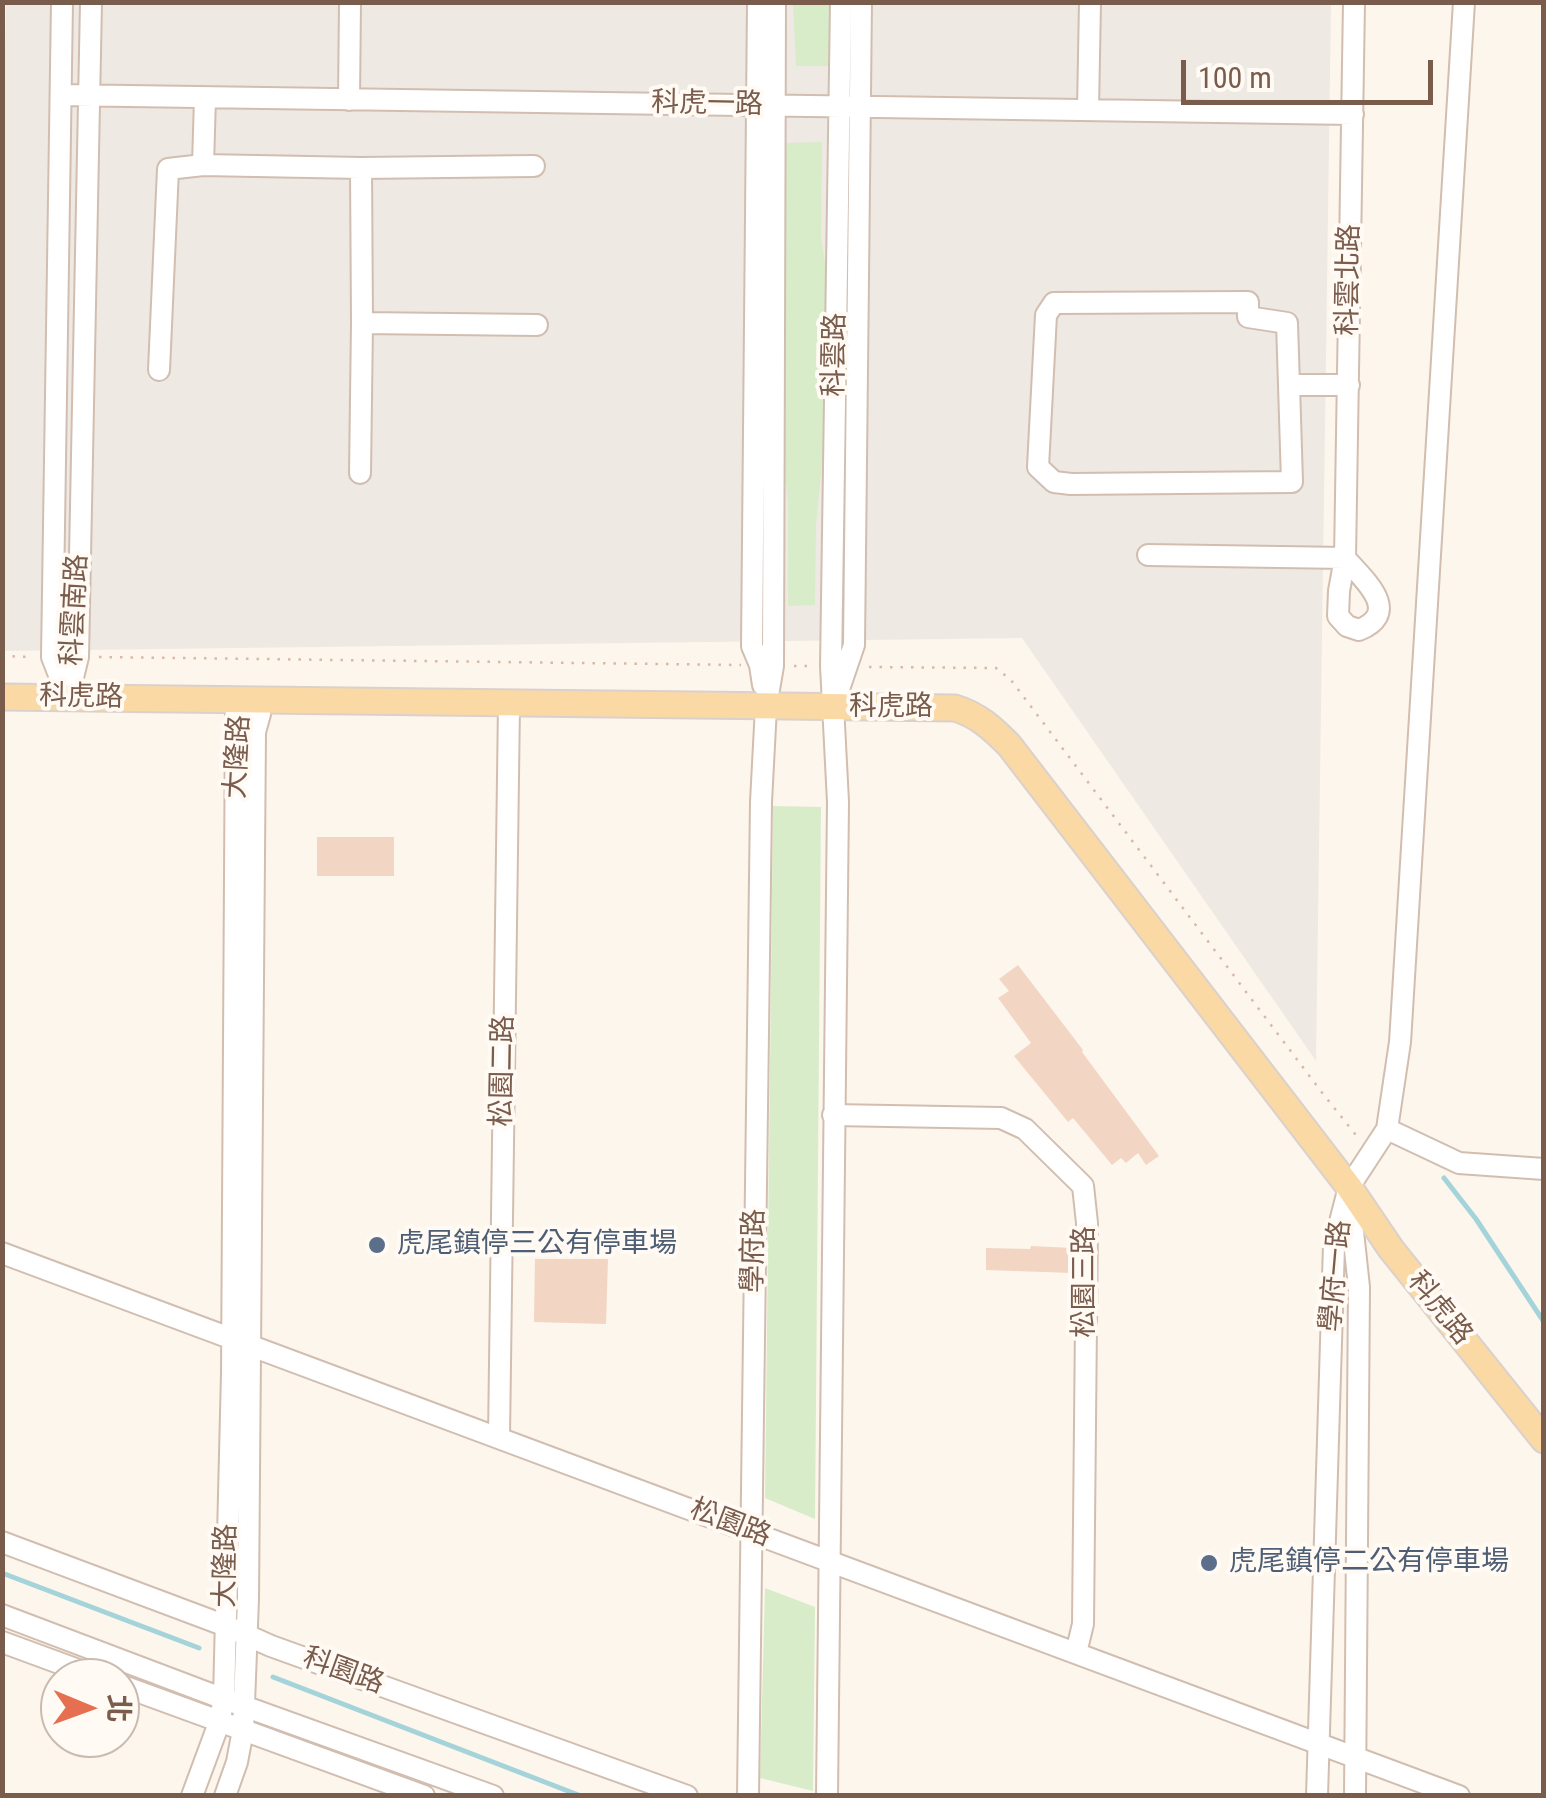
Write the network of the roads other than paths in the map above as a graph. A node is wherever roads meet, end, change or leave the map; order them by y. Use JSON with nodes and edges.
{"nodes":[{"id":1,"x":62,"y":2,"type":"edge"},
{"id":2,"x":92,"y":2,"type":"edge"},
{"id":3,"x":350,"y":2,"type":"edge"},
{"id":4,"x":758,"y":2,"type":"edge"},
{"id":5,"x":775,"y":2,"type":"edge"},
{"id":6,"x":841,"y":2,"type":"edge"},
{"id":7,"x":861,"y":2,"type":"edge"},
{"id":8,"x":1090,"y":2,"type":"edge"},
{"id":9,"x":1354,"y":2,"type":"edge"},
{"id":10,"x":1464,"y":2,"type":"edge"},
{"id":11,"x":61,"y":95,"type":"junction"},
{"id":12,"x":90,"y":96,"type":"junction"},
{"id":13,"x":205,"y":98,"type":"junction"},
{"id":14,"x":350,"y":100,"type":"junction"},
{"id":15,"x":767,"y":106,"type":"junction"},
{"id":16,"x":848,"y":107,"type":"junction"},
{"id":17,"x":1088,"y":110,"type":"junction"},
{"id":18,"x":1353,"y":114,"type":"junction"},
{"id":19,"x":203,"y":165,"type":"junction"},
{"id":20,"x":534,"y":166,"type":"dead end"},
{"id":21,"x":361,"y":168,"type":"junction"},
{"id":22,"x":362,"y":323,"type":"junction"},
{"id":23,"x":537,"y":324,"type":"dead end"},
{"id":24,"x":159,"y":370,"type":"dead end"},
{"id":25,"x":1289,"y":385,"type":"junction"},
{"id":26,"x":1349,"y":385,"type":"junction"},
{"id":27,"x":360,"y":473,"type":"dead end"},
{"id":28,"x":1148,"y":555,"type":"dead end"},
{"id":29,"x":2,"y":698,"type":"edge"},
{"id":30,"x":68,"y":698,"type":"junction"},
{"id":31,"x":242,"y":700,"type":"junction"},
{"id":32,"x":509,"y":704,"type":"junction"},
{"id":33,"x":766,"y":707,"type":"junction"},
{"id":34,"x":833,"y":708,"type":"junction"},
{"id":35,"x":833,"y":1115,"type":"junction"},
{"id":36,"x":1388,"y":1129,"type":"junction"},
{"id":37,"x":1544,"y":1169,"type":"edge"},
{"id":38,"x":1348,"y":1187,"type":"junction"},
{"id":39,"x":2,"y":1252,"type":"edge"},
{"id":40,"x":240,"y":1341,"type":"junction"},
{"id":41,"x":499,"y":1438,"type":"junction"},
{"id":42,"x":1544,"y":1440,"type":"edge"},
{"id":43,"x":752,"y":1532,"type":"junction"},
{"id":44,"x":2,"y":1542,"type":"edge"},
{"id":45,"x":830,"y":1562,"type":"junction"},
{"id":46,"x":2,"y":1616,"type":"edge"},
{"id":47,"x":226,"y":1626,"type":"junction"},
{"id":48,"x":247,"y":1636,"type":"junction"},
{"id":49,"x":2,"y":1642,"type":"edge"},
{"id":50,"x":1076,"y":1653,"type":"junction"},
{"id":51,"x":46,"y":1658,"type":"edge"},
{"id":52,"x":140,"y":1693,"type":"edge"},
{"id":53,"x":224,"y":1698,"type":"junction"},
{"id":54,"x":244,"y":1706,"type":"junction"},
{"id":55,"x":219,"y":1723,"type":"junction"},
{"id":56,"x":242,"y":1730,"type":"junction"},
{"id":57,"x":1318,"y":1743,"type":"junction"},
{"id":58,"x":1355,"y":1757,"type":"junction"},
{"id":59,"x":192,"y":1796,"type":"edge"},
{"id":60,"x":224,"y":1796,"type":"edge"},
{"id":61,"x":424,"y":1796,"type":"edge"},
{"id":62,"x":493,"y":1796,"type":"edge"},
{"id":63,"x":687,"y":1796,"type":"edge"},
{"id":64,"x":748,"y":1796,"type":"edge"},
{"id":65,"x":827,"y":1796,"type":"edge"},
{"id":66,"x":1318,"y":1796,"type":"edge"},
{"id":67,"x":1355,"y":1796,"type":"edge"},
{"id":68,"x":1459,"y":1796,"type":"edge"}],
"edges":[{"from":1,"to":11,"type":"street","name":"科雲南路"},
{"from":2,"to":12,"type":"street","name":"科雲南路"},
{"from":3,"to":14,"type":"street"},
{"from":4,"to":15,"type":"street"},
{"from":5,"to":15,"type":"street"},
{"from":6,"to":16,"type":"street","name":"科雲路"},
{"from":7,"to":16,"type":"street"},
{"from":8,"to":17,"type":"street"},
{"from":9,"to":18,"type":"street","name":"科雲北路"},
{"from":10,"to":36,"type":"street"},
{"from":11,"to":12,"type":"street","name":"科虎一路"},
{"from":11,"to":30,"type":"street","name":"科雲南路"},
{"from":12,"to":13,"type":"street","name":"科虎一路"},
{"from":12,"to":30,"type":"street","name":"科雲南路"},
{"from":13,"to":14,"type":"street","name":"科虎一路"},
{"from":13,"to":19,"type":"street"},
{"from":14,"to":15,"type":"street","name":"科虎一路"},
{"from":15,"to":16,"type":"street","name":"科虎一路"},
{"from":15,"to":33,"type":"street"},
{"from":16,"to":17,"type":"street","name":"科虎一路"},
{"from":16,"to":34,"type":"street","name":"科雲路"},
{"from":17,"to":18,"type":"street","name":"科虎一路"},
{"from":18,"to":26,"type":"street","name":"科雲北路"},
{"from":19,"to":21,"type":"street"},
{"from":19,"to":24,"type":"street"},
{"from":20,"to":21,"type":"street"},
{"from":21,"to":22,"type":"street"},
{"from":22,"to":23,"type":"street"},
{"from":22,"to":27,"type":"street"},
{"from":25,"to":25,"type":"street"},
{"from":25,"to":26,"type":"street"},
{"from":26,"to":28,"type":"street","name":"科雲北路"},
{"from":29,"to":30,"type":"main road","name":"科虎路"},
{"from":30,"to":31,"type":"main road","name":"科虎路"},
{"from":31,"to":32,"type":"main road","name":"科虎路"},
{"from":31,"to":40,"type":"street","name":"大隆路"},
{"from":32,"to":33,"type":"main road","name":"科虎路"},
{"from":32,"to":41,"type":"street","name":"松園二路"},
{"from":33,"to":34,"type":"main road","name":"科虎路"},
{"from":33,"to":43,"type":"street","name":"學府路"},
{"from":34,"to":35,"type":"street"},
{"from":34,"to":38,"type":"main road","name":"科虎路"},
{"from":35,"to":45,"type":"street"},
{"from":35,"to":50,"type":"street","name":"松園三路"},
{"from":36,"to":37,"type":"street"},
{"from":36,"to":38,"type":"street"},
{"from":38,"to":42,"type":"main road","name":"科虎路"},
{"from":38,"to":57,"type":"street","name":"學府一路"},
{"from":38,"to":58,"type":"street","name":"學府一路"},
{"from":39,"to":40,"type":"street","name":"松園路"},
{"from":40,"to":41,"type":"street","name":"松園路"},
{"from":40,"to":47,"type":"street","name":"大隆路"},
{"from":40,"to":48,"type":"street","name":"大隆路"},
{"from":41,"to":43,"type":"street","name":"松園路"},
{"from":43,"to":45,"type":"street","name":"松園路"},
{"from":43,"to":64,"type":"street","name":"學府路"},
{"from":44,"to":47,"type":"street","name":"科園路"},
{"from":45,"to":50,"type":"street","name":"松園路"},
{"from":45,"to":65,"type":"street"},
{"from":46,"to":53,"type":"street"},
{"from":47,"to":48,"type":"street","name":"科園路"},
{"from":47,"to":53,"type":"street","name":"大隆路"},
{"from":48,"to":54,"type":"street","name":"大隆路"},
{"from":48,"to":63,"type":"street","name":"科園路"},
{"from":49,"to":51,"type":"street"},
{"from":50,"to":57,"type":"street","name":"松園路"},
{"from":52,"to":55,"type":"street"},
{"from":53,"to":54,"type":"street"},
{"from":53,"to":55,"type":"street","name":"大隆路"},
{"from":54,"to":56,"type":"street","name":"大隆路"},
{"from":54,"to":62,"type":"street"},
{"from":55,"to":56,"type":"street"},
{"from":55,"to":59,"type":"street","name":"大隆路"},
{"from":56,"to":60,"type":"street","name":"大隆路"},
{"from":56,"to":61,"type":"street"},
{"from":57,"to":58,"type":"street","name":"松園路"},
{"from":57,"to":66,"type":"street","name":"學府一路"},
{"from":58,"to":67,"type":"street","name":"學府一路"},
{"from":58,"to":68,"type":"street","name":"松園路"}]}
